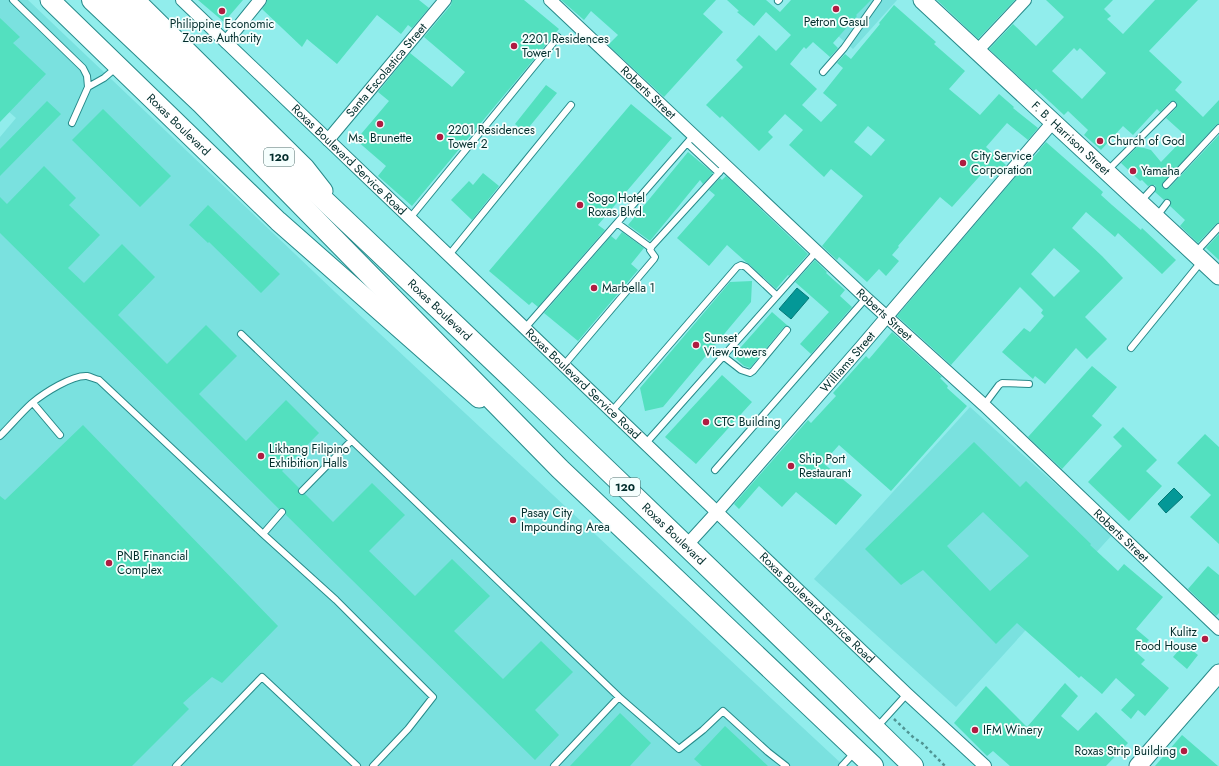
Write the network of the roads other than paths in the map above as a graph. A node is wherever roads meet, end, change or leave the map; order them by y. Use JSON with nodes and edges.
{"nodes":[{"id":1,"x":13,"y":0,"type":"edge"},
{"id":2,"x":50,"y":0,"type":"edge"},
{"id":3,"x":92,"y":0,"type":"edge"},
{"id":4,"x":112,"y":0,"type":"edge"},
{"id":5,"x":135,"y":0,"type":"edge"},
{"id":6,"x":182,"y":0,"type":"edge"},
{"id":7,"x":260,"y":0,"type":"edge"},
{"id":8,"x":445,"y":0,"type":"edge"},
{"id":9,"x":550,"y":0,"type":"edge"},
{"id":10,"x":878,"y":0,"type":"edge"},
{"id":11,"x":922,"y":0,"type":"edge"},
{"id":12,"x":1025,"y":0,"type":"edge"},
{"id":13,"x":867,"y":4,"type":"dead end"},
{"id":14,"x":872,"y":8,"type":"junction"},
{"id":15,"x":558,"y":37,"type":"dead end"},
{"id":16,"x":226,"y":42,"type":"junction"},
{"id":17,"x":977,"y":51,"type":"junction"},
{"id":18,"x":118,"y":66,"type":"junction"},
{"id":19,"x":823,"y":72,"type":"dead end"},
{"id":20,"x":88,"y":87,"type":"junction"},
{"id":21,"x":207,"y":99,"type":"junction"},
{"id":22,"x":571,"y":105,"type":"dead end"},
{"id":23,"x":1173,"y":105,"type":"dead end"},
{"id":24,"x":1053,"y":122,"type":"junction"},
{"id":25,"x":72,"y":123,"type":"dead end"},
{"id":26,"x":1219,"y":128,"type":"edge"},
{"id":27,"x":690,"y":139,"type":"junction"},
{"id":28,"x":328,"y":140,"type":"junction"},
{"id":29,"x":722,"y":169,"type":"junction"},
{"id":30,"x":1107,"y":172,"type":"junction"},
{"id":31,"x":1166,"y":185,"type":"dead end"},
{"id":32,"x":1152,"y":189,"type":"dead end"},
{"id":33,"x":1140,"y":202,"type":"junction"},
{"id":34,"x":1167,"y":203,"type":"dead end"},
{"id":35,"x":1156,"y":217,"type":"junction"},
{"id":36,"x":410,"y":218,"type":"junction"},
{"id":37,"x":346,"y":220,"type":"junction"},
{"id":38,"x":617,"y":223,"type":"junction"},
{"id":39,"x":1219,"y":228,"type":"edge"},
{"id":40,"x":650,"y":248,"type":"junction"},
{"id":41,"x":817,"y":251,"type":"junction"},
{"id":42,"x":449,"y":255,"type":"junction"},
{"id":43,"x":1198,"y":257,"type":"junction"},
{"id":44,"x":1219,"y":276,"type":"edge"},
{"id":45,"x":777,"y":296,"type":"junction"},
{"id":46,"x":866,"y":298,"type":"junction"},
{"id":47,"x":887,"y":317,"type":"junction"},
{"id":48,"x":525,"y":328,"type":"junction"},
{"id":49,"x":787,"y":330,"type":"dead end"},
{"id":50,"x":241,"y":334,"type":"dead end"},
{"id":51,"x":1131,"y":348,"type":"dead end"},
{"id":52,"x":723,"y":356,"type":"junction"},
{"id":53,"x":564,"y":365,"type":"junction"},
{"id":54,"x":1029,"y":384,"type":"dead end"},
{"id":55,"x":33,"y":403,"type":"junction"},
{"id":56,"x":984,"y":405,"type":"junction"},
{"id":57,"x":612,"y":411,"type":"junction"},
{"id":58,"x":60,"y":435,"type":"dead end"},
{"id":59,"x":0,"y":436,"type":"edge"},
{"id":60,"x":351,"y":441,"type":"junction"},
{"id":61,"x":646,"y":443,"type":"junction"},
{"id":62,"x":560,"y":469,"type":"junction"},
{"id":63,"x":715,"y":470,"type":"dead end"},
{"id":64,"x":302,"y":491,"type":"dead end"},
{"id":65,"x":282,"y":512,"type":"dead end"},
{"id":66,"x":717,"y":512,"type":"junction"},
{"id":67,"x":263,"y":534,"type":"junction"},
{"id":68,"x":686,"y":546,"type":"junction"},
{"id":69,"x":1219,"y":629,"type":"edge"},
{"id":70,"x":1219,"y":673,"type":"edge"},
{"id":71,"x":907,"y":694,"type":"junction"},
{"id":72,"x":619,"y":697,"type":"junction"},
{"id":73,"x":875,"y":729,"type":"junction"},
{"id":74,"x":856,"y":750,"type":"junction"},
{"id":75,"x":176,"y":766,"type":"edge"},
{"id":76,"x":357,"y":766,"type":"edge"},
{"id":77,"x":372,"y":766,"type":"edge"},
{"id":78,"x":554,"y":766,"type":"edge"},
{"id":79,"x":786,"y":766,"type":"edge"},
{"id":80,"x":842,"y":766,"type":"edge"},
{"id":81,"x":873,"y":766,"type":"edge"},
{"id":82,"x":913,"y":766,"type":"edge"},
{"id":83,"x":985,"y":766,"type":"edge"},
{"id":84,"x":1138,"y":766,"type":"edge"}],
"edges":[{"from":1,"to":20,"type":"lane"},
{"from":2,"to":18,"type":"main road","name":"Roxas Boulevard"},
{"from":3,"to":21,"type":"highway","name":"Roxas Boulevard","number":"120"},
{"from":4,"to":21,"type":"highway","name":"Roxas Boulevard","number":"120"},
{"from":5,"to":37,"type":"main road","name":"Roxas Boulevard"},
{"from":6,"to":16,"type":"street","name":"Roxas Boulevard Service Road"},
{"from":7,"to":16,"type":"street"},
{"from":8,"to":28,"type":"street","name":"Santa Escolastica Street"},
{"from":9,"to":27,"type":"street","name":"Roberts Street"},
{"from":10,"to":14,"type":"lane"},
{"from":11,"to":17,"type":"main road","name":"F. B. Harrison Street"},
{"from":12,"to":17,"type":"street"},
{"from":13,"to":14,"type":"lane"},
{"from":14,"to":19,"type":"lane"},
{"from":15,"to":36,"type":"lane"},
{"from":16,"to":28,"type":"street","name":"Roxas Boulevard Service Road"},
{"from":17,"to":24,"type":"main road","name":"F. B. Harrison Street"},
{"from":18,"to":20,"type":"lane"},
{"from":18,"to":62,"type":"main road","name":"Roxas Boulevard"},
{"from":20,"to":25,"type":"lane"},
{"from":21,"to":37,"type":"highway","name":"Roxas Boulevard","number":"120"},
{"from":21,"to":62,"type":"highway","name":"Roxas Boulevard","number":"120"},
{"from":22,"to":42,"type":"lane"},
{"from":23,"to":30,"type":"lane"},
{"from":24,"to":30,"type":"main road","name":"F. B. Harrison Street"},
{"from":24,"to":47,"type":"street","name":"Williams Street"},
{"from":26,"to":31,"type":"lane"},
{"from":27,"to":29,"type":"street","name":"Roberts Street"},
{"from":27,"to":38,"type":"lane"},
{"from":28,"to":36,"type":"street","name":"Roxas Boulevard Service Road"},
{"from":29,"to":40,"type":"lane"},
{"from":29,"to":41,"type":"street","name":"Roberts Street"},
{"from":30,"to":33,"type":"main road","name":"F. B. Harrison Street"},
{"from":32,"to":33,"type":"lane"},
{"from":33,"to":35,"type":"main road","name":"F. B. Harrison Street"},
{"from":34,"to":35,"type":"lane"},
{"from":35,"to":43,"type":"main road","name":"F. B. Harrison Street"},
{"from":36,"to":42,"type":"street","name":"Roxas Boulevard Service Road"},
{"from":37,"to":68,"type":"highway","name":"Roxas Boulevard","number":"120"},
{"from":38,"to":40,"type":"lane"},
{"from":38,"to":48,"type":"lane"},
{"from":39,"to":43,"type":"lane"},
{"from":40,"to":53,"type":"lane"},
{"from":41,"to":45,"type":"lane"},
{"from":41,"to":46,"type":"street","name":"Roberts Street"},
{"from":42,"to":48,"type":"street","name":"Roxas Boulevard Service Road"},
{"from":43,"to":44,"type":"main road","name":"F. B. Harrison Street"},
{"from":43,"to":51,"type":"lane"},
{"from":45,"to":52,"type":"lane"},
{"from":45,"to":57,"type":"lane"},
{"from":46,"to":47,"type":"street","name":"Roberts Street"},
{"from":46,"to":63,"type":"lane"},
{"from":47,"to":56,"type":"street","name":"Roberts Street"},
{"from":47,"to":66,"type":"street","name":"Williams Street"},
{"from":48,"to":53,"type":"street","name":"Roxas Boulevard Service Road"},
{"from":49,"to":52,"type":"lane"},
{"from":50,"to":60,"type":"lane"},
{"from":52,"to":61,"type":"lane"},
{"from":53,"to":57,"type":"street","name":"Roxas Boulevard Service Road"},
{"from":54,"to":56,"type":"lane"},
{"from":55,"to":58,"type":"lane"},
{"from":55,"to":59,"type":"lane"},
{"from":55,"to":67,"type":"lane"},
{"from":56,"to":69,"type":"street","name":"Roberts Street"},
{"from":57,"to":61,"type":"street","name":"Roxas Boulevard Service Road"},
{"from":60,"to":64,"type":"lane"},
{"from":60,"to":72,"type":"lane"},
{"from":61,"to":66,"type":"street","name":"Roxas Boulevard Service Road"},
{"from":62,"to":74,"type":"highway","name":"Roxas Boulevard","number":"120"},
{"from":65,"to":67,"type":"lane"},
{"from":66,"to":68,"type":"street","name":"Williams Street"},
{"from":66,"to":71,"type":"street","name":"Roxas Boulevard Service Road"},
{"from":67,"to":77,"type":"lane"},
{"from":68,"to":73,"type":"highway","name":"Roxas Boulevard","number":"120"},
{"from":70,"to":84,"type":"main road"},
{"from":71,"to":73,"type":"lane"},
{"from":71,"to":83,"type":"street","name":"Roxas Boulevard Service Road"},
{"from":72,"to":78,"type":"lane"},
{"from":72,"to":79,"type":"lane"},
{"from":73,"to":82,"type":"highway","name":"Roxas Boulevard","number":"120"},
{"from":74,"to":80,"type":"lane"},
{"from":74,"to":81,"type":"highway","name":"Roxas Boulevard","number":"120"},
{"from":75,"to":76,"type":"lane"}]}
